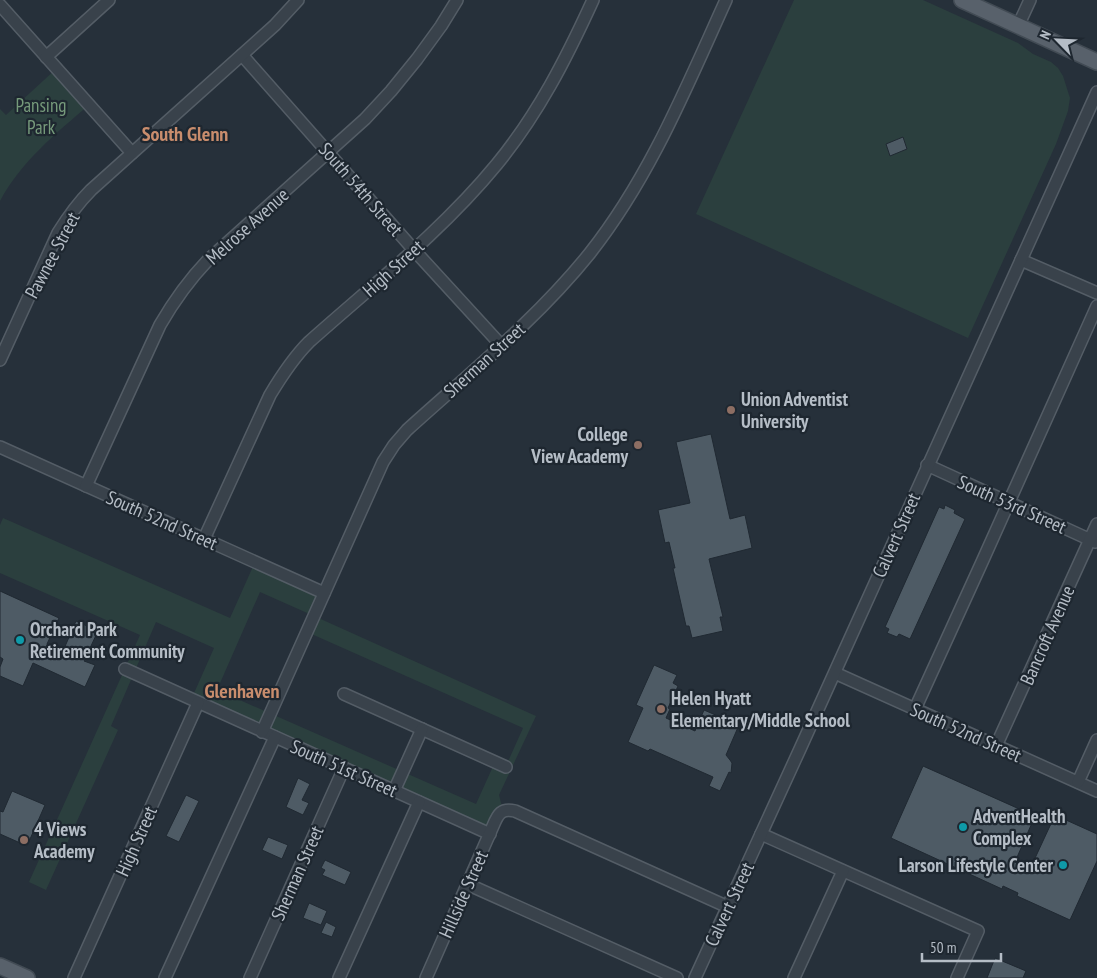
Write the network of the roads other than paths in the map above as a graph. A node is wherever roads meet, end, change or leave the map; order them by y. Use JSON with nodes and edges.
{"nodes":[{"id":1,"x":109,"y":0,"type":"edge"},
{"id":2,"x":298,"y":0,"type":"edge"},
{"id":3,"x":457,"y":0,"type":"edge"},
{"id":4,"x":593,"y":0,"type":"edge"},
{"id":5,"x":726,"y":0,"type":"edge"},
{"id":6,"x":962,"y":0,"type":"edge"},
{"id":7,"x":1030,"y":0,"type":"edge"},
{"id":8,"x":0,"y":5,"type":"edge"},
{"id":9,"x":1018,"y":26,"type":"junction"},
{"id":10,"x":242,"y":55,"type":"junction"},
{"id":11,"x":46,"y":57,"type":"junction"},
{"id":12,"x":1097,"y":62,"type":"edge"},
{"id":13,"x":1097,"y":92,"type":"edge"},
{"id":14,"x":329,"y":152,"type":"junction"},
{"id":15,"x":132,"y":153,"type":"junction"},
{"id":16,"x":414,"y":250,"type":"junction"},
{"id":17,"x":1021,"y":260,"type":"junction"},
{"id":18,"x":1097,"y":293,"type":"edge"},
{"id":19,"x":1097,"y":306,"type":"edge"},
{"id":20,"x":501,"y":345,"type":"junction"},
{"id":21,"x":0,"y":360,"type":"edge"},
{"id":22,"x":0,"y":447,"type":"edge"},
{"id":23,"x":928,"y":466,"type":"junction"},
{"id":24,"x":86,"y":486,"type":"junction"},
{"id":25,"x":1009,"y":502,"type":"junction"},
{"id":26,"x":1097,"y":524,"type":"edge"},
{"id":27,"x":204,"y":539,"type":"junction"},
{"id":28,"x":1093,"y":541,"type":"edge"},
{"id":29,"x":324,"y":594,"type":"junction"},
{"id":30,"x":124,"y":669,"type":"dead end"},
{"id":31,"x":835,"y":673,"type":"junction"},
{"id":32,"x":344,"y":694,"type":"dead end"},
{"id":33,"x":198,"y":703,"type":"junction"},
{"id":34,"x":915,"y":709,"type":"junction"},
{"id":35,"x":422,"y":729,"type":"junction"},
{"id":36,"x":262,"y":732,"type":"junction"},
{"id":37,"x":275,"y":737,"type":"junction"},
{"id":38,"x":1097,"y":740,"type":"edge"},
{"id":39,"x":996,"y":746,"type":"junction"},
{"id":40,"x":506,"y":767,"type":"dead end"},
{"id":41,"x":344,"y":768,"type":"junction"},
{"id":42,"x":1078,"y":782,"type":"junction"},
{"id":43,"x":394,"y":791,"type":"junction"},
{"id":44,"x":1097,"y":791,"type":"edge"},
{"id":45,"x":419,"y":802,"type":"junction"},
{"id":46,"x":490,"y":834,"type":"junction"},
{"id":47,"x":762,"y":834,"type":"junction"},
{"id":48,"x":843,"y":871,"type":"junction"},
{"id":49,"x":468,"y":884,"type":"junction"},
{"id":50,"x":728,"y":907,"type":"junction"},
{"id":51,"x":0,"y":966,"type":"edge"},
{"id":52,"x":27,"y":978,"type":"edge"},
{"id":53,"x":74,"y":978,"type":"edge"},
{"id":54,"x":165,"y":978,"type":"edge"},
{"id":55,"x":250,"y":978,"type":"edge"},
{"id":56,"x":339,"y":978,"type":"edge"},
{"id":57,"x":426,"y":978,"type":"edge"},
{"id":58,"x":678,"y":978,"type":"edge"},
{"id":59,"x":696,"y":978,"type":"edge"},
{"id":60,"x":794,"y":978,"type":"edge"},
{"id":61,"x":957,"y":978,"type":"edge"}],
"edges":[{"from":1,"to":11,"type":"street"},
{"from":2,"to":10,"type":"street","name":"Pawnee Street"},
{"from":3,"to":14,"type":"street","name":"Melrose Avenue"},
{"from":4,"to":16,"type":"street","name":"High Street"},
{"from":5,"to":20,"type":"street","name":"Sherman Street"},
{"from":6,"to":9,"type":"main road"},
{"from":7,"to":9,"type":"street"},
{"from":8,"to":11,"type":"street"},
{"from":9,"to":12,"type":"main road"},
{"from":10,"to":14,"type":"street","name":"South 54th Street"},
{"from":10,"to":15,"type":"street","name":"Pawnee Street"},
{"from":11,"to":15,"type":"street"},
{"from":13,"to":17,"type":"street","name":"Calvert Street"},
{"from":14,"to":16,"type":"street","name":"South 54th Street"},
{"from":14,"to":24,"type":"street","name":"Melrose Avenue"},
{"from":15,"to":21,"type":"street","name":"Pawnee Street"},
{"from":16,"to":20,"type":"street","name":"South 54th Street"},
{"from":16,"to":27,"type":"street","name":"High Street"},
{"from":17,"to":18,"type":"street"},
{"from":17,"to":23,"type":"street","name":"Calvert Street"},
{"from":19,"to":25,"type":"street"},
{"from":20,"to":29,"type":"street","name":"Sherman Street"},
{"from":22,"to":24,"type":"street","name":"South 52nd Street"},
{"from":23,"to":25,"type":"street","name":"South 53rd Street"},
{"from":23,"to":31,"type":"street","name":"Calvert Street"},
{"from":24,"to":27,"type":"street","name":"South 52nd Street"},
{"from":25,"to":28,"type":"street","name":"South 53rd Street"},
{"from":25,"to":34,"type":"street"},
{"from":26,"to":28,"type":"street","name":"Bancroft Avenue"},
{"from":27,"to":29,"type":"street","name":"South 52nd Street"},
{"from":28,"to":39,"type":"street","name":"Bancroft Avenue"},
{"from":29,"to":36,"type":"street","name":"Sherman Street"},
{"from":30,"to":33,"type":"street","name":"South 51st Street"},
{"from":31,"to":34,"type":"street","name":"South 52nd Street"},
{"from":31,"to":47,"type":"street","name":"Calvert Street"},
{"from":32,"to":35,"type":"street"},
{"from":33,"to":36,"type":"street","name":"South 51st Street"},
{"from":33,"to":53,"type":"street","name":"High Street"},
{"from":34,"to":39,"type":"street","name":"South 52nd Street"},
{"from":35,"to":40,"type":"street"},
{"from":35,"to":43,"type":"street"},
{"from":36,"to":37,"type":"street","name":"South 51st Street"},
{"from":37,"to":41,"type":"street","name":"South 51st Street"},
{"from":37,"to":54,"type":"street"},
{"from":38,"to":42,"type":"street"},
{"from":39,"to":42,"type":"street","name":"South 52nd Street"},
{"from":41,"to":43,"type":"street","name":"South 51st Street"},
{"from":41,"to":55,"type":"street","name":"Sherman Street"},
{"from":42,"to":44,"type":"street","name":"South 52nd Street"},
{"from":43,"to":45,"type":"street","name":"South 51st Street"},
{"from":45,"to":46,"type":"street","name":"South 51st Street"},
{"from":45,"to":56,"type":"street"},
{"from":46,"to":49,"type":"street","name":"Hillside Street"},
{"from":46,"to":50,"type":"street","name":"Hillside Street"},
{"from":47,"to":48,"type":"street"},
{"from":47,"to":50,"type":"street","name":"Calvert Street"},
{"from":48,"to":60,"type":"street"},
{"from":48,"to":61,"type":"street"},
{"from":49,"to":57,"type":"street","name":"Hillside Street"},
{"from":49,"to":58,"type":"street"},
{"from":50,"to":59,"type":"street","name":"Calvert Street"},
{"from":51,"to":52,"type":"main road"}]}
